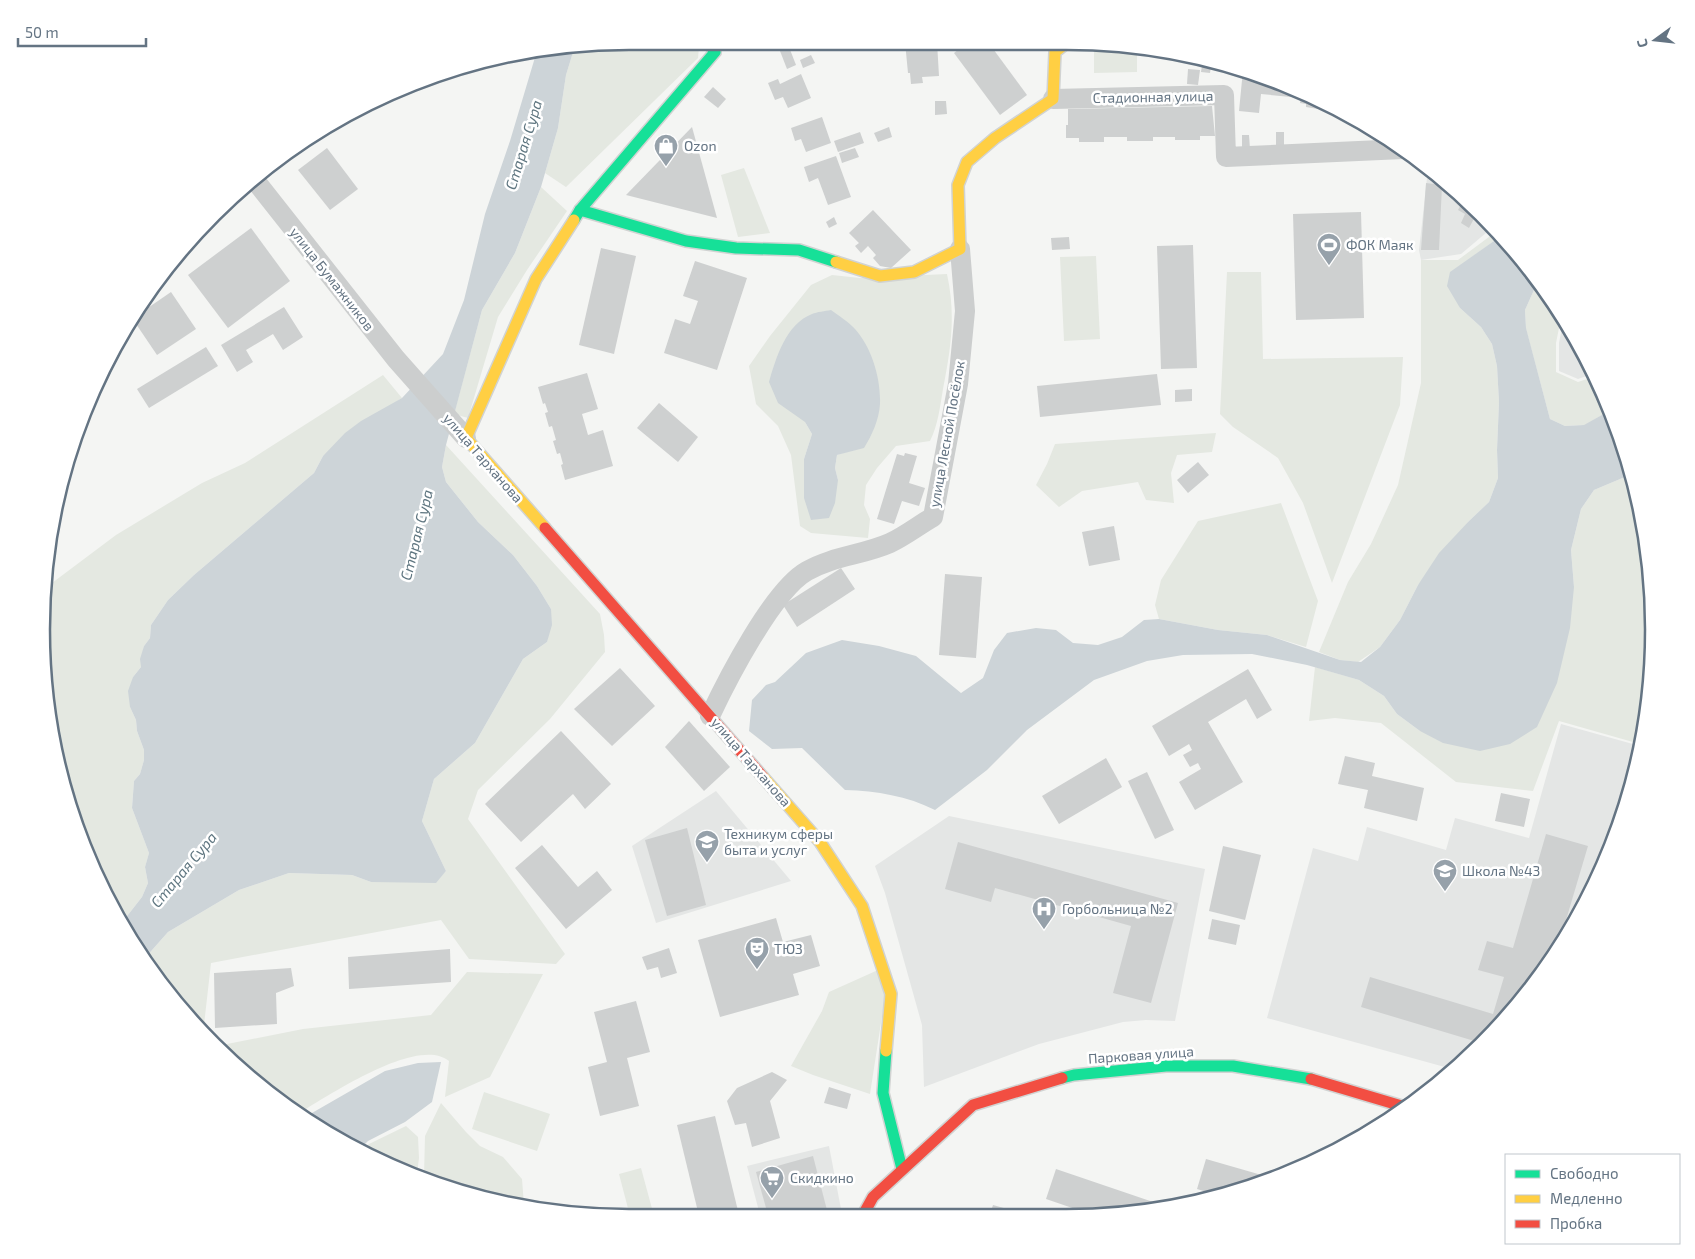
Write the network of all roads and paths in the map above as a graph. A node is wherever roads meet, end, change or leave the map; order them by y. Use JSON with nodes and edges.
{"nodes":[{"id":1,"x":712,"y":50,"type":"edge"},
{"id":2,"x":1058,"y":50,"type":"edge"},
{"id":3,"x":1053,"y":99,"type":"junction"},
{"id":4,"x":1391,"y":150,"type":"edge"},
{"id":5,"x":258,"y":185,"type":"edge"},
{"id":6,"x":580,"y":210,"type":"junction"},
{"id":7,"x":960,"y":249,"type":"junction"},
{"id":8,"x":412,"y":377,"type":"joint"},
{"id":9,"x":466,"y":438,"type":"junction"},
{"id":10,"x":710,"y":716,"type":"junction"},
{"id":11,"x":1396,"y":1105,"type":"edge"},
{"id":12,"x":902,"y":1168,"type":"junction"},
{"id":13,"x":866,"y":1209,"type":"edge"}],
"edges":[{"from":1,"to":6,"type":"street"},
{"from":2,"to":3,"type":"street"},
{"from":3,"to":4,"type":"street","name":"Стадионная улица"},
{"from":3,"to":7,"type":"street"},
{"from":5,"to":8,"type":"street","name":"улица Бумажников"},
{"from":6,"to":7,"type":"street"},
{"from":6,"to":9,"type":"street"},
{"from":7,"to":10,"type":"street","name":"улица Лесной Посёлок"},
{"from":8,"to":9,"type":"street","name":"улица Тарханова"},
{"from":9,"to":10,"type":"street","name":"улица Тарханова"},
{"from":10,"to":12,"type":"street","name":"улица Тарханова"},
{"from":11,"to":12,"type":"street","name":"Парковая улица"},
{"from":12,"to":13,"type":"street"}]}
